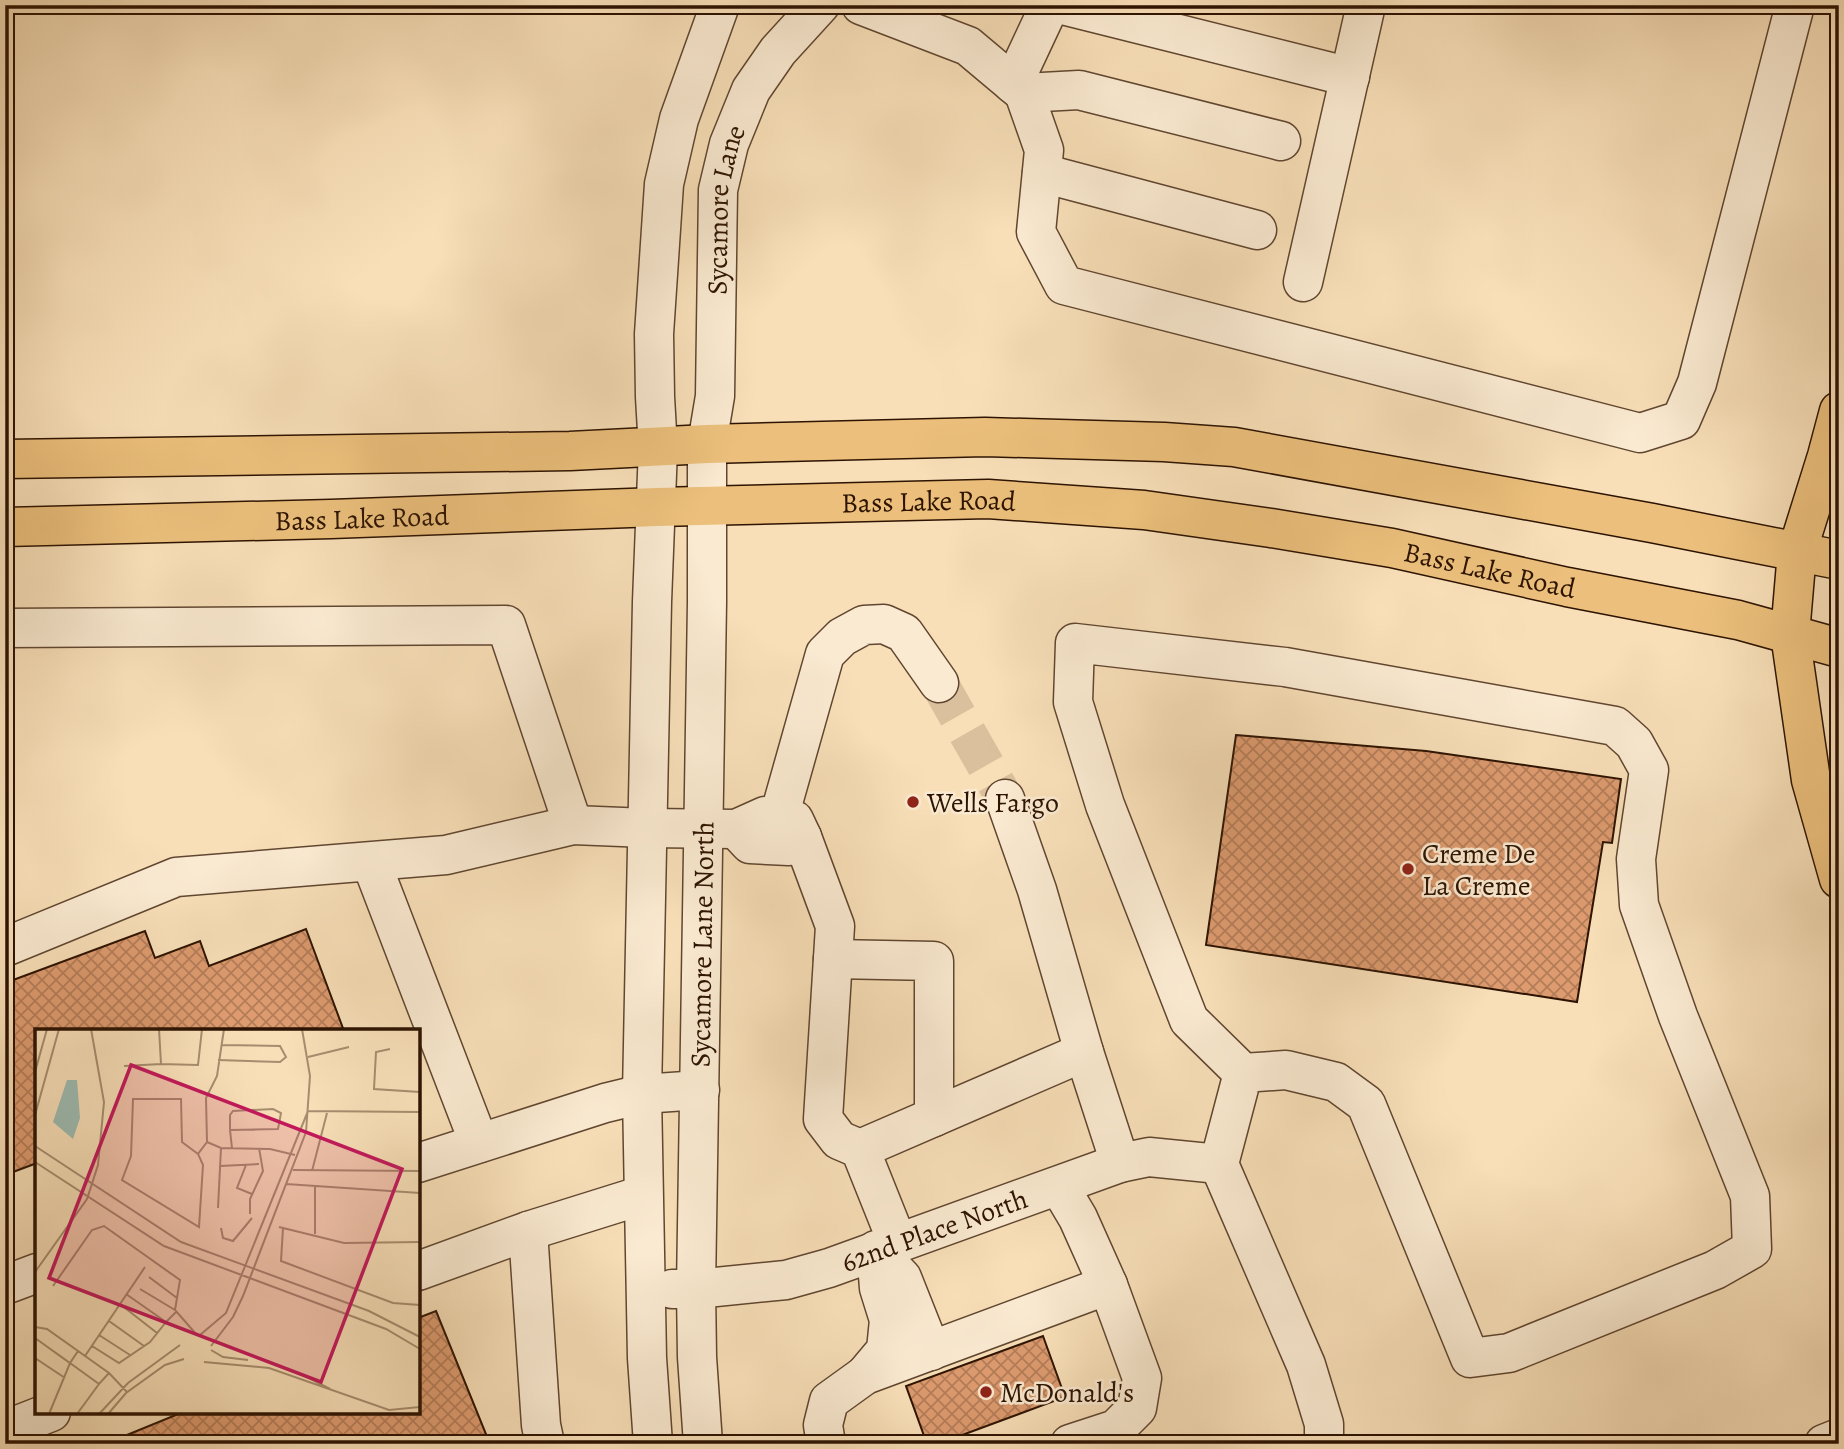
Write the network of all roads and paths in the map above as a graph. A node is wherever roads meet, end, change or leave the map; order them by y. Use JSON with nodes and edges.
{"nodes":[{"id":1,"x":720,"y":5,"type":"edge"},
{"id":2,"x":793,"y":5,"type":"edge"},
{"id":3,"x":822,"y":5,"type":"edge"},
{"id":4,"x":861,"y":5,"type":"edge"},
{"id":5,"x":948,"y":5,"type":"edge"},
{"id":6,"x":1050,"y":5,"type":"edge"},
{"id":7,"x":1063,"y":5,"type":"edge"},
{"id":8,"x":1366,"y":5,"type":"edge"},
{"id":9,"x":1795,"y":5,"type":"edge"},
{"id":10,"x":968,"y":46,"type":"junction"},
{"id":11,"x":1350,"y":77,"type":"junction"},
{"id":12,"x":1019,"y":88,"type":"junction"},
{"id":13,"x":1282,"y":141,"type":"dead end"},
{"id":14,"x":1042,"y":173,"type":"junction"},
{"id":15,"x":1257,"y":230,"type":"dead end"},
{"id":16,"x":1303,"y":282,"type":"dead end"},
{"id":17,"x":1839,"y":411,"type":"edge"},
{"id":18,"x":707,"y":444,"type":"junction"},
{"id":19,"x":659,"y":448,"type":"junction"},
{"id":20,"x":5,"y":458,"type":"edge"},
{"id":21,"x":707,"y":505,"type":"junction"},
{"id":22,"x":657,"y":507,"type":"junction"},
{"id":23,"x":5,"y":527,"type":"edge"},
{"id":24,"x":1797,"y":552,"type":"junction"},
{"id":25,"x":1839,"y":560,"type":"edge"},
{"id":26,"x":5,"y":628,"type":"edge"},
{"id":27,"x":1790,"y":634,"type":"junction"},
{"id":28,"x":1839,"y":648,"type":"edge"},
{"id":29,"x":939,"y":683,"type":"tunnel mouth"},
{"id":30,"x":1005,"y":799,"type":"tunnel mouth"},
{"id":31,"x":573,"y":825,"type":"junction"},
{"id":32,"x":790,"y":827,"type":"junction"},
{"id":33,"x":647,"y":828,"type":"junction"},
{"id":34,"x":720,"y":829,"type":"junction"},
{"id":35,"x":371,"y":862,"type":"junction"},
{"id":36,"x":1839,"y":879,"type":"edge"},
{"id":37,"x":5,"y":947,"type":"edge"},
{"id":38,"x":833,"y":959,"type":"junction"},
{"id":39,"x":1084,"y":1052,"type":"junction"},
{"id":40,"x":1243,"y":1073,"type":"junction"},
{"id":41,"x":700,"y":1090,"type":"junction"},
{"id":42,"x":642,"y":1094,"type":"junction"},
{"id":43,"x":934,"y":1117,"type":"junction"},
{"id":44,"x":479,"y":1143,"type":"junction"},
{"id":45,"x":860,"y":1149,"type":"junction"},
{"id":46,"x":420,"y":1162,"type":"edge"},
{"id":47,"x":1120,"y":1163,"type":"junction"},
{"id":48,"x":1219,"y":1164,"type":"junction"},
{"id":49,"x":1059,"y":1186,"type":"junction"},
{"id":50,"x":643,"y":1195,"type":"junction"},
{"id":51,"x":528,"y":1231,"type":"junction"},
{"id":52,"x":887,"y":1247,"type":"junction"},
{"id":53,"x":420,"y":1270,"type":"edge"},
{"id":54,"x":35,"y":1274,"type":"edge"},
{"id":55,"x":5,"y":1284,"type":"edge"},
{"id":56,"x":1108,"y":1285,"type":"junction"},
{"id":57,"x":645,"y":1289,"type":"junction"},
{"id":58,"x":696,"y":1289,"type":"junction"},
{"id":59,"x":931,"y":1351,"type":"junction"},
{"id":60,"x":865,"y":1376,"type":"junction"},
{"id":61,"x":46,"y":1414,"type":"edge"},
{"id":62,"x":5,"y":1430,"type":"edge"},
{"id":63,"x":1839,"y":1438,"type":"edge"},
{"id":64,"x":545,"y":1444,"type":"edge"},
{"id":65,"x":653,"y":1444,"type":"edge"},
{"id":66,"x":703,"y":1444,"type":"edge"},
{"id":67,"x":826,"y":1444,"type":"edge"},
{"id":68,"x":1070,"y":1444,"type":"edge"},
{"id":69,"x":1324,"y":1444,"type":"edge"},
{"id":70,"x":1824,"y":1444,"type":"edge"}],
"edges":[{"from":1,"to":19,"type":"street"},
{"from":2,"to":3,"type":"street"},
{"from":3,"to":18,"type":"street","name":"Sycamore Lane"},
{"from":4,"to":10,"type":"street"},
{"from":5,"to":10,"type":"street"},
{"from":6,"to":12,"type":"street"},
{"from":7,"to":11,"type":"street"},
{"from":8,"to":11,"type":"street"},
{"from":9,"to":14,"type":"street"},
{"from":10,"to":12,"type":"street"},
{"from":11,"to":16,"type":"street"},
{"from":12,"to":13,"type":"street"},
{"from":12,"to":14,"type":"street"},
{"from":14,"to":15,"type":"street"},
{"from":17,"to":24,"type":"main road"},
{"from":18,"to":19,"type":"main road"},
{"from":18,"to":21,"type":"street","name":"Sycamore Lane North"},
{"from":18,"to":24,"type":"main road"},
{"from":19,"to":20,"type":"main road"},
{"from":19,"to":22,"type":"street","name":"Sycamore Lane North"},
{"from":21,"to":22,"type":"main road","name":"Bass Lake Road"},
{"from":21,"to":27,"type":"main road","name":"Bass Lake Road"},
{"from":21,"to":34,"type":"street","name":"Sycamore Lane North"},
{"from":22,"to":23,"type":"main road","name":"Bass Lake Road"},
{"from":22,"to":33,"type":"street","name":"Sycamore Lane North"},
{"from":24,"to":25,"type":"main road"},
{"from":24,"to":27,"type":"main road"},
{"from":26,"to":31,"type":"street"},
{"from":27,"to":28,"type":"main road","name":"Bass Lake Road"},
{"from":27,"to":36,"type":"main road"},
{"from":29,"to":32,"type":"street"},
{"from":30,"to":39,"type":"street"},
{"from":31,"to":33,"type":"street"},
{"from":31,"to":35,"type":"street"},
{"from":32,"to":34,"type":"street"},
{"from":32,"to":38,"type":"street"},
{"from":33,"to":34,"type":"street"},
{"from":33,"to":42,"type":"street","name":"Sycamore Lane North"},
{"from":34,"to":41,"type":"street","name":"Sycamore Lane North"},
{"from":35,"to":37,"type":"street"},
{"from":35,"to":44,"type":"street"},
{"from":38,"to":43,"type":"street"},
{"from":38,"to":45,"type":"street"},
{"from":39,"to":43,"type":"street"},
{"from":39,"to":47,"type":"street"},
{"from":40,"to":40,"type":"street"},
{"from":40,"to":48,"type":"street"},
{"from":41,"to":42,"type":"street"},
{"from":41,"to":58,"type":"street","name":"Sycamore Lane North"},
{"from":42,"to":44,"type":"street"},
{"from":42,"to":50,"type":"street","name":"Sycamore Lane North"},
{"from":43,"to":45,"type":"street"},
{"from":44,"to":46,"type":"street"},
{"from":45,"to":52,"type":"street"},
{"from":47,"to":48,"type":"street","name":"62nd Place North"},
{"from":47,"to":49,"type":"street","name":"62nd Place North"},
{"from":48,"to":69,"type":"street"},
{"from":49,"to":52,"type":"street","name":"62nd Place North"},
{"from":49,"to":56,"type":"street"},
{"from":50,"to":51,"type":"street"},
{"from":50,"to":57,"type":"street","name":"Sycamore Lane North"},
{"from":51,"to":53,"type":"street"},
{"from":51,"to":64,"type":"street"},
{"from":52,"to":58,"type":"street","name":"62nd Place North"},
{"from":52,"to":59,"type":"street"},
{"from":52,"to":60,"type":"street"},
{"from":54,"to":55,"type":"street"},
{"from":56,"to":59,"type":"street"},
{"from":56,"to":68,"type":"street"},
{"from":57,"to":58,"type":"street","name":"62nd Place North"},
{"from":57,"to":65,"type":"street","name":"Sycamore Lane North"},
{"from":58,"to":66,"type":"street","name":"Sycamore Lane North"},
{"from":59,"to":60,"type":"street"},
{"from":60,"to":67,"type":"street"},
{"from":61,"to":62,"type":"street"},
{"from":63,"to":70,"type":"street"}]}
